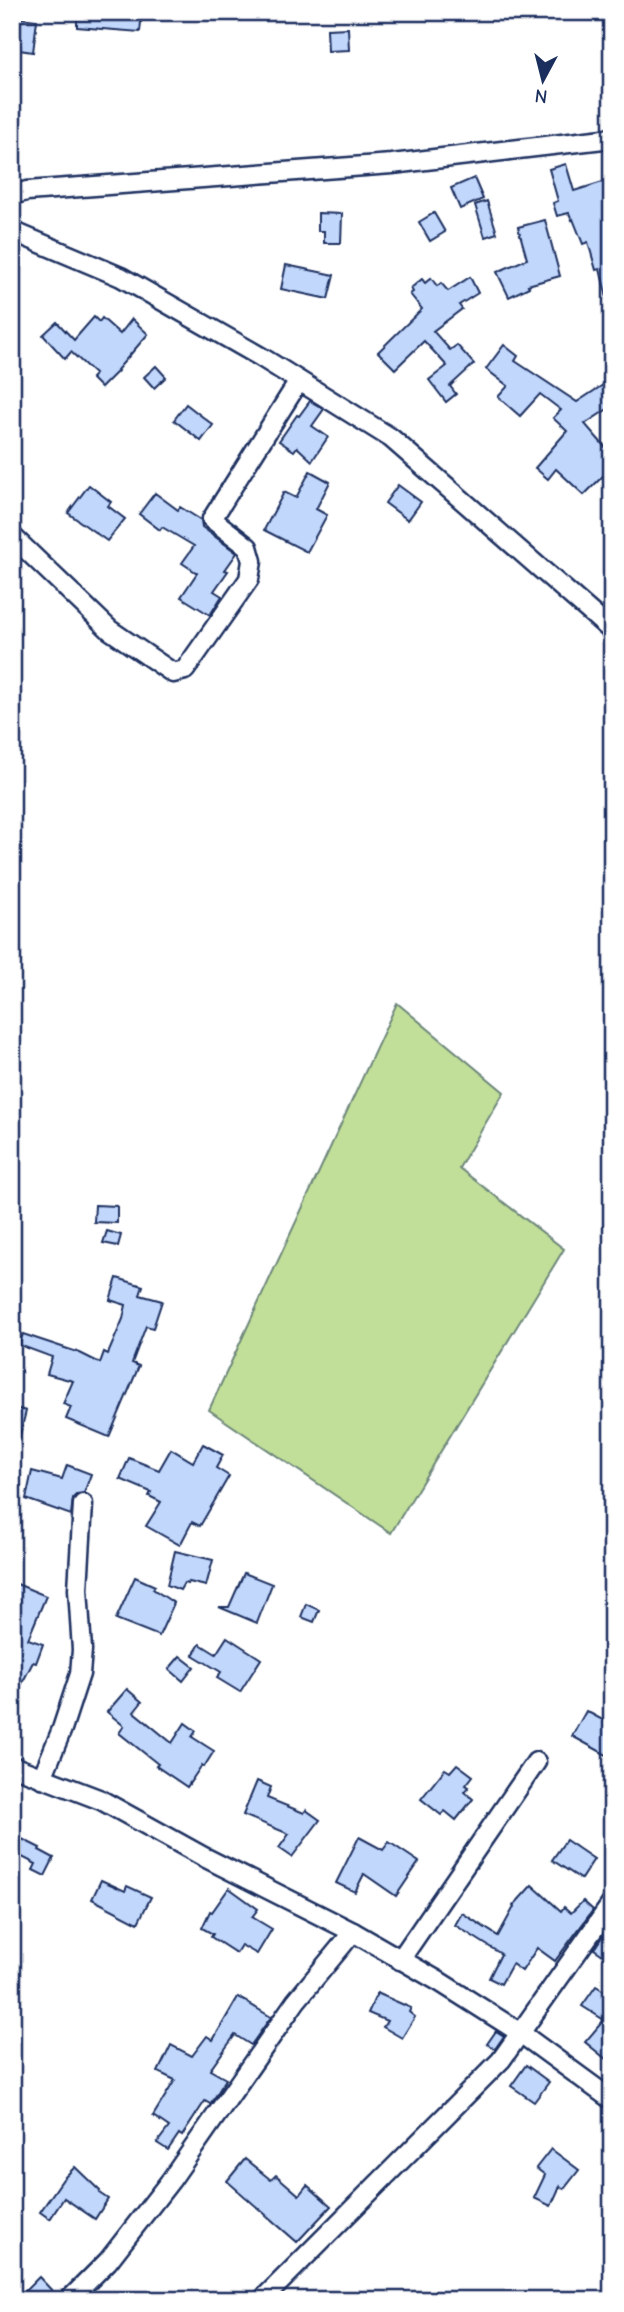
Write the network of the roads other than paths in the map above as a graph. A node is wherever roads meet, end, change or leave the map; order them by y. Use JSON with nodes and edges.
{"nodes":[{"id":1,"x":612,"y":138,"type":"edge"},
{"id":2,"x":12,"y":195,"type":"edge"},
{"id":3,"x":12,"y":231,"type":"edge"},
{"id":4,"x":299,"y":381,"type":"junction"},
{"id":5,"x":12,"y":536,"type":"edge"},
{"id":6,"x":612,"y":631,"type":"edge"},
{"id":7,"x":83,"y":1504,"type":"dead end"},
{"id":8,"x":536,"y":1762,"type":"dead end"},
{"id":9,"x":12,"y":1766,"type":"edge"},
{"id":10,"x":42,"y":1777,"type":"junction"},
{"id":11,"x":612,"y":1903,"type":"edge"},
{"id":12,"x":353,"y":1933,"type":"junction"},
{"id":13,"x":400,"y":1959,"type":"junction"},
{"id":14,"x":519,"y":2032,"type":"junction"},
{"id":15,"x":612,"y":2100,"type":"edge"},
{"id":16,"x":69,"y":2300,"type":"edge"},
{"id":17,"x":262,"y":2300,"type":"edge"}],
"edges":[{"from":1,"to":2,"type":"street"},
{"from":3,"to":4,"type":"street"},
{"from":4,"to":5,"type":"street"},
{"from":4,"to":6,"type":"street"},
{"from":7,"to":10,"type":"street"},
{"from":8,"to":13,"type":"street"},
{"from":9,"to":10,"type":"street"},
{"from":10,"to":12,"type":"street"},
{"from":11,"to":14,"type":"street"},
{"from":12,"to":13,"type":"street"},
{"from":12,"to":16,"type":"street"},
{"from":13,"to":14,"type":"street"},
{"from":14,"to":15,"type":"street"},
{"from":14,"to":17,"type":"street"}]}
